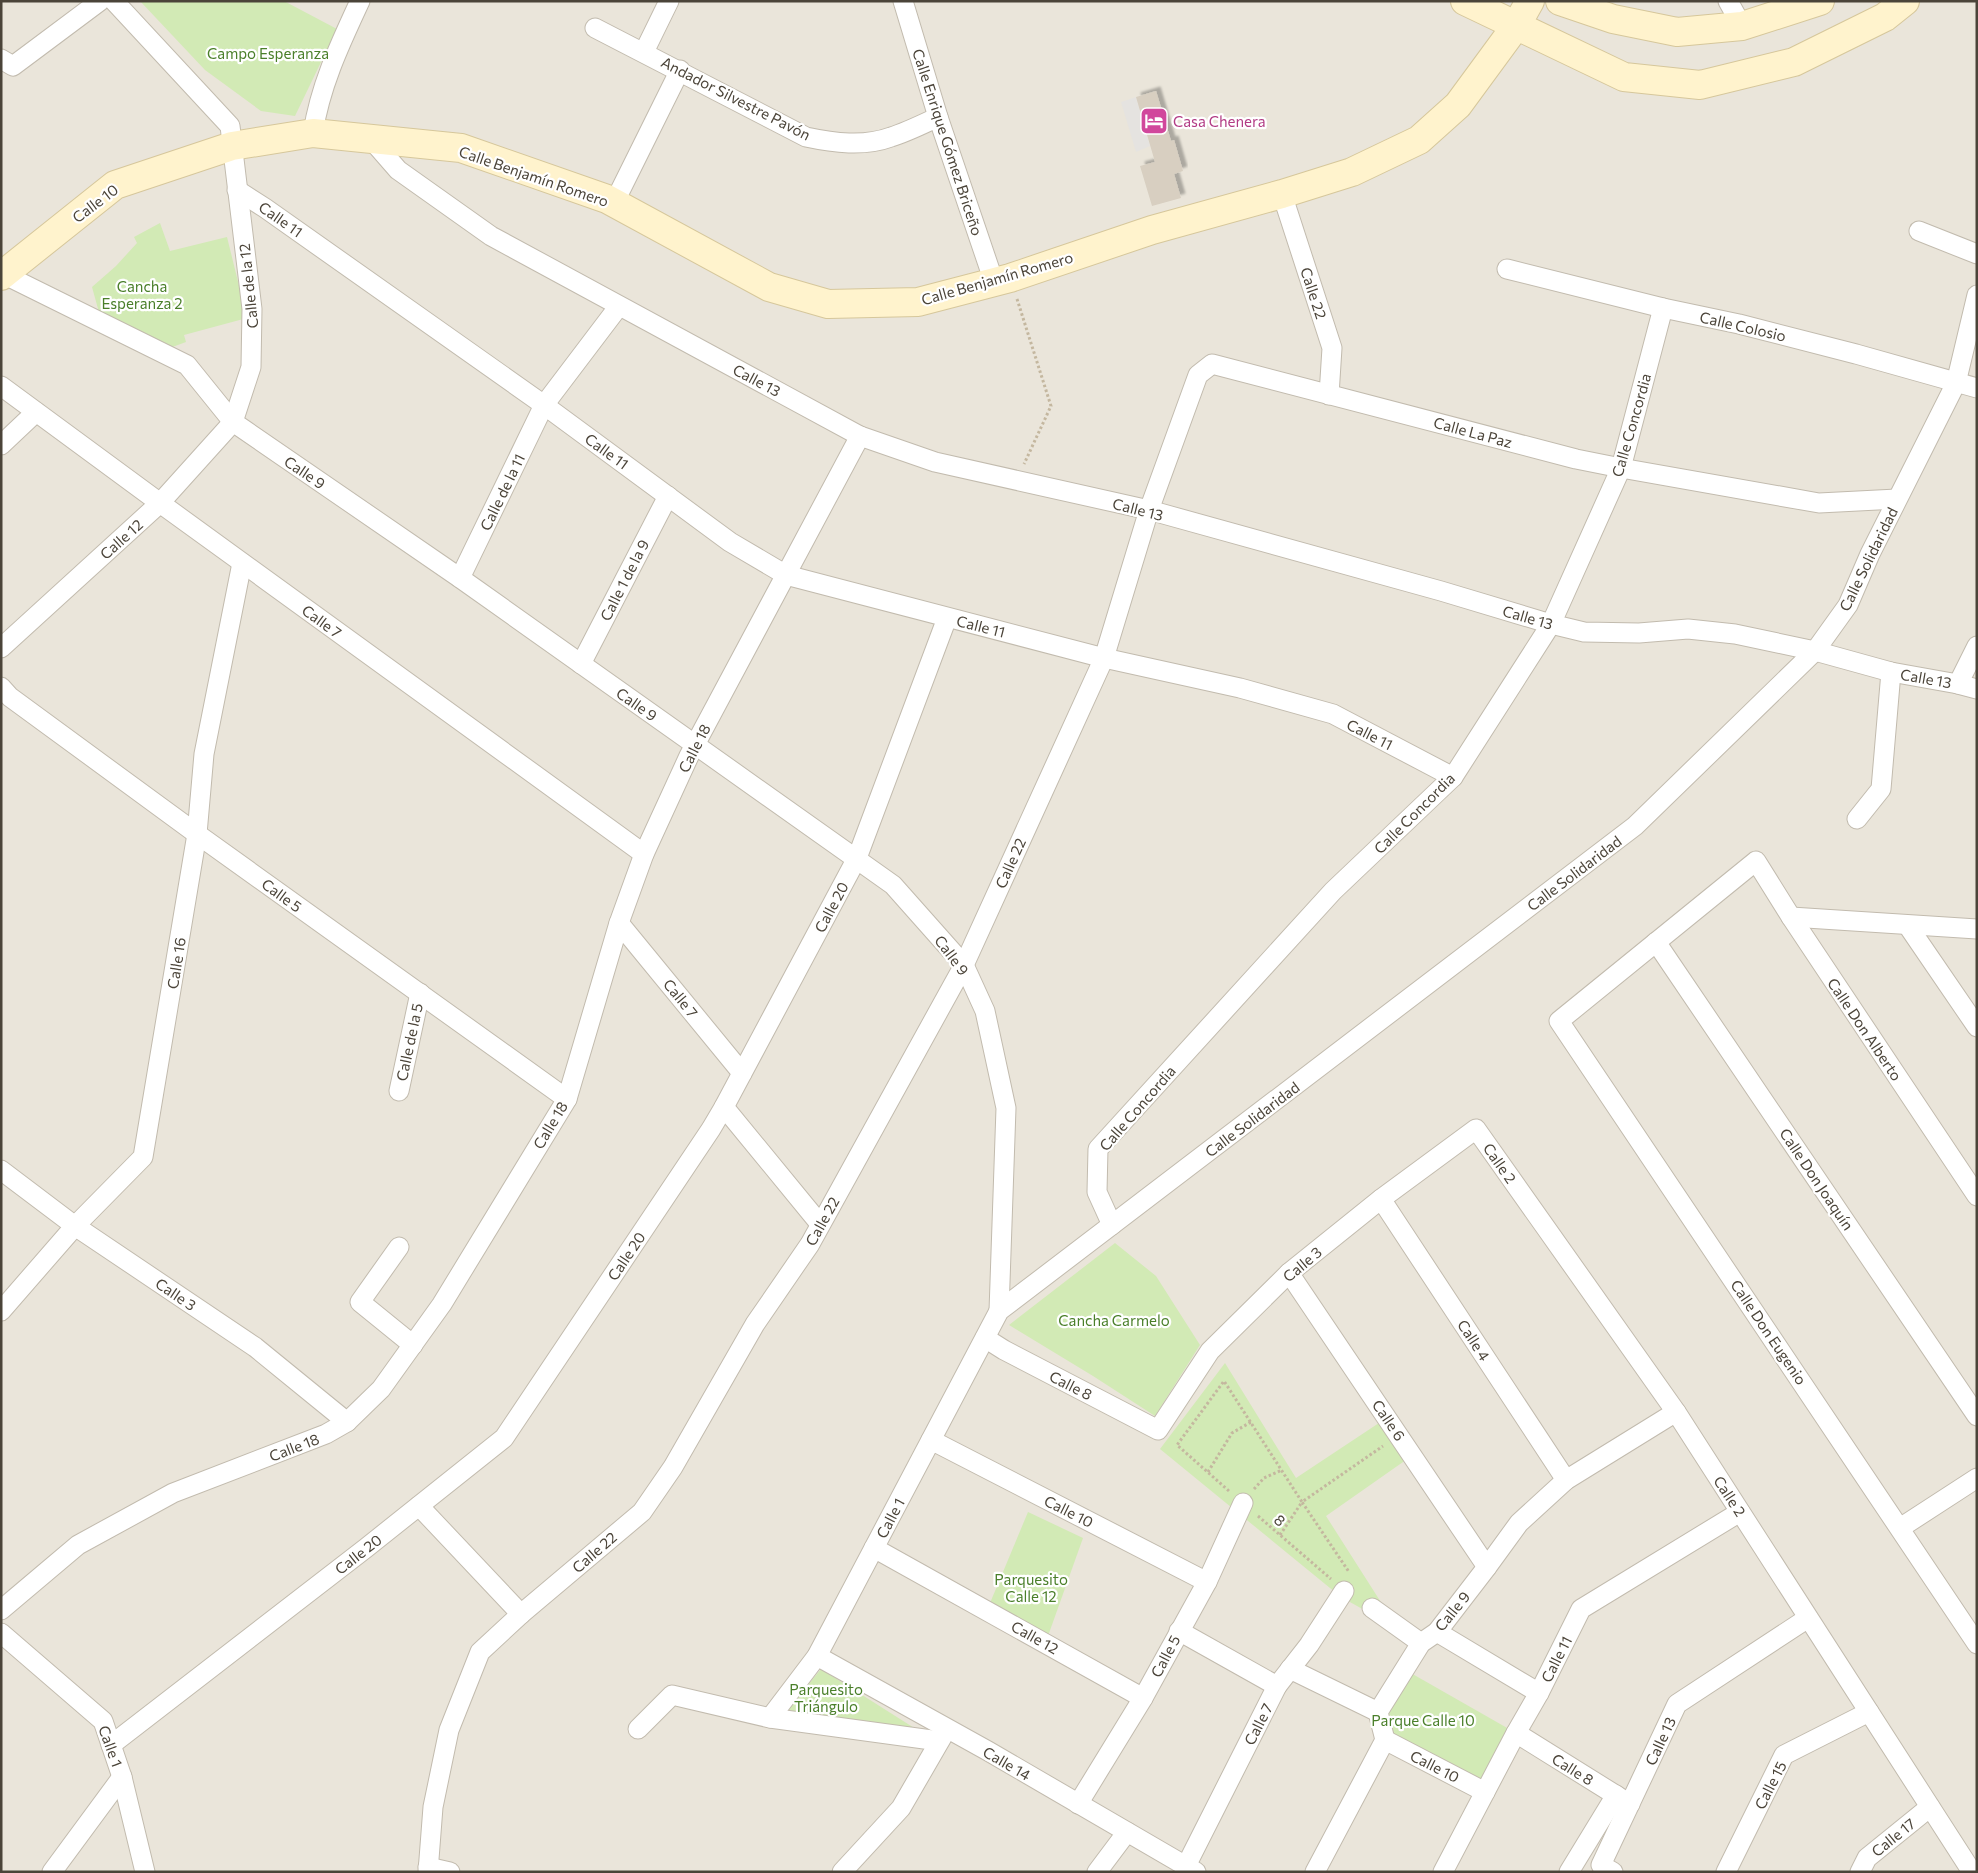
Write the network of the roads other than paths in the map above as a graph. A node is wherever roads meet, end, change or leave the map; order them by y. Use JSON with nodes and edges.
{"nodes":[{"id":1,"x":100,"y":1,"type":"edge"},
{"id":2,"x":114,"y":1,"type":"edge"},
{"id":3,"x":360,"y":1,"type":"edge"},
{"id":4,"x":669,"y":1,"type":"edge"},
{"id":5,"x":903,"y":1,"type":"edge"},
{"id":6,"x":1465,"y":1,"type":"edge"},
{"id":7,"x":1530,"y":1,"type":"edge"},
{"id":8,"x":1560,"y":1,"type":"edge"},
{"id":9,"x":1728,"y":1,"type":"edge"},
{"id":10,"x":1820,"y":1,"type":"edge"},
{"id":11,"x":1905,"y":1,"type":"edge"},
{"id":12,"x":1516,"y":26,"type":"junction"},
{"id":13,"x":1742,"y":26,"type":"junction"},
{"id":14,"x":595,"y":28,"type":"dead end"},
{"id":15,"x":644,"y":52,"type":"junction"},
{"id":16,"x":7,"y":63,"type":"edge"},
{"id":17,"x":680,"y":70,"type":"junction"},
{"id":18,"x":938,"y":117,"type":"junction"},
{"id":19,"x":314,"y":133,"type":"junction"},
{"id":20,"x":372,"y":139,"type":"junction"},
{"id":21,"x":232,"y":146,"type":"junction"},
{"id":22,"x":237,"y":190,"type":"junction"},
{"id":23,"x":1282,"y":194,"type":"junction"},
{"id":24,"x":614,"y":203,"type":"junction"},
{"id":25,"x":1919,"y":231,"type":"dead end"},
{"id":26,"x":1977,"y":254,"type":"edge"},
{"id":27,"x":1508,"y":269,"type":"dead end"},
{"id":28,"x":2,"y":275,"type":"edge"},
{"id":29,"x":1002,"y":280,"type":"junction"},
{"id":30,"x":1977,"y":295,"type":"edge"},
{"id":31,"x":619,"y":306,"type":"junction"},
{"id":32,"x":1663,"y":308,"type":"junction"},
{"id":33,"x":1956,"y":383,"type":"junction"},
{"id":34,"x":1,"y":386,"type":"edge"},
{"id":35,"x":1977,"y":388,"type":"edge"},
{"id":36,"x":1329,"y":394,"type":"junction"},
{"id":37,"x":544,"y":405,"type":"junction"},
{"id":38,"x":36,"y":412,"type":"junction"},
{"id":39,"x":233,"y":422,"type":"junction"},
{"id":40,"x":860,"y":436,"type":"junction"},
{"id":41,"x":1,"y":445,"type":"edge"},
{"id":42,"x":1621,"y":468,"type":"junction"},
{"id":43,"x":668,"y":496,"type":"junction"},
{"id":44,"x":1896,"y":499,"type":"junction"},
{"id":45,"x":160,"y":503,"type":"junction"},
{"id":46,"x":1149,"y":510,"type":"junction"},
{"id":47,"x":242,"y":562,"type":"junction"},
{"id":48,"x":786,"y":575,"type":"junction"},
{"id":49,"x":460,"y":578,"type":"junction"},
{"id":50,"x":947,"y":618,"type":"junction"},
{"id":51,"x":1551,"y":624,"type":"junction"},
{"id":52,"x":1977,"y":646,"type":"edge"},
{"id":53,"x":1,"y":648,"type":"edge"},
{"id":54,"x":1814,"y":651,"type":"junction"},
{"id":55,"x":1104,"y":658,"type":"junction"},
{"id":56,"x":581,"y":664,"type":"junction"},
{"id":57,"x":1891,"y":672,"type":"junction"},
{"id":58,"x":1958,"y":684,"type":"junction"},
{"id":59,"x":1,"y":687,"type":"edge"},
{"id":60,"x":1977,"y":690,"type":"edge"},
{"id":61,"x":695,"y":744,"type":"junction"},
{"id":62,"x":1452,"y":776,"type":"junction"},
{"id":63,"x":1858,"y":819,"type":"dead end"},
{"id":64,"x":197,"y":834,"type":"junction"},
{"id":65,"x":644,"y":854,"type":"junction"},
{"id":66,"x":857,"y":858,"type":"junction"},
{"id":67,"x":1791,"y":917,"type":"junction"},
{"id":68,"x":619,"y":923,"type":"junction"},
{"id":69,"x":1908,"y":926,"type":"junction"},
{"id":70,"x":1977,"y":929,"type":"edge"},
{"id":71,"x":1656,"y":942,"type":"junction"},
{"id":72,"x":964,"y":966,"type":"junction"},
{"id":73,"x":420,"y":994,"type":"junction"},
{"id":74,"x":1977,"y":1027,"type":"edge"},
{"id":75,"x":742,"y":1073,"type":"junction"},
{"id":76,"x":399,"y":1091,"type":"dead end"},
{"id":77,"x":567,"y":1099,"type":"junction"},
{"id":78,"x":724,"y":1107,"type":"junction"},
{"id":79,"x":1476,"y":1129,"type":"joint"},
{"id":80,"x":1,"y":1170,"type":"edge"},
{"id":81,"x":1977,"y":1196,"type":"edge"},
{"id":82,"x":1381,"y":1199,"type":"junction"},
{"id":83,"x":820,"y":1224,"type":"junction"},
{"id":84,"x":1112,"y":1225,"type":"junction"},
{"id":85,"x":75,"y":1226,"type":"junction"},
{"id":86,"x":399,"y":1247,"type":"dead end"},
{"id":87,"x":1289,"y":1273,"type":"junction"},
{"id":88,"x":1,"y":1311,"type":"edge"},
{"id":89,"x":999,"y":1311,"type":"junction"},
{"id":90,"x":985,"y":1338,"type":"junction"},
{"id":91,"x":413,"y":1345,"type":"junction"},
{"id":92,"x":1676,"y":1412,"type":"junction"},
{"id":93,"x":1977,"y":1416,"type":"edge"},
{"id":94,"x":347,"y":1422,"type":"junction"},
{"id":95,"x":1158,"y":1430,"type":"joint"},
{"id":96,"x":931,"y":1440,"type":"junction"},
{"id":97,"x":1977,"y":1478,"type":"edge"},
{"id":98,"x":1566,"y":1480,"type":"junction"},
{"id":99,"x":1243,"y":1503,"type":"road end"},
{"id":100,"x":419,"y":1506,"type":"junction"},
{"id":101,"x":1740,"y":1512,"type":"junction"},
{"id":102,"x":1900,"y":1528,"type":"junction"},
{"id":103,"x":874,"y":1548,"type":"junction"},
{"id":104,"x":1488,"y":1567,"type":"junction"},
{"id":105,"x":1206,"y":1582,"type":"junction"},
{"id":106,"x":1347,"y":1583,"type":"road end"},
{"id":107,"x":1372,"y":1608,"type":"dead end"},
{"id":108,"x":1,"y":1610,"type":"edge"},
{"id":109,"x":521,"y":1614,"type":"junction"},
{"id":110,"x":1808,"y":1618,"type":"junction"},
{"id":111,"x":1179,"y":1630,"type":"junction"},
{"id":112,"x":1,"y":1633,"type":"edge"},
{"id":113,"x":1429,"y":1638,"type":"junction"},
{"id":114,"x":1977,"y":1644,"type":"edge"},
{"id":115,"x":816,"y":1656,"type":"junction"},
{"id":116,"x":1290,"y":1669,"type":"junction"},
{"id":117,"x":1277,"y":1686,"type":"junction"},
{"id":118,"x":1539,"y":1693,"type":"junction"},
{"id":119,"x":1144,"y":1698,"type":"junction"},
{"id":120,"x":1378,"y":1712,"type":"junction"},
{"id":121,"x":1869,"y":1712,"type":"junction"},
{"id":122,"x":770,"y":1718,"type":"junction"},
{"id":123,"x":638,"y":1729,"type":"dead end"},
{"id":124,"x":1516,"y":1733,"type":"junction"},
{"id":125,"x":943,"y":1735,"type":"junction"},
{"id":126,"x":1385,"y":1740,"type":"junction"},
{"id":127,"x":111,"y":1745,"type":"junction"},
{"id":128,"x":122,"y":1777,"type":"junction"},
{"id":129,"x":1485,"y":1792,"type":"junction"},
{"id":130,"x":1623,"y":1800,"type":"junction"},
{"id":131,"x":1078,"y":1804,"type":"junction"},
{"id":132,"x":1930,"y":1807,"type":"junction"},
{"id":133,"x":1127,"y":1832,"type":"junction"},
{"id":134,"x":1607,"y":1868,"type":"edge"},
{"id":135,"x":1191,"y":1869,"type":"edge"},
{"id":136,"x":428,"y":1870,"type":"edge"},
{"id":137,"x":52,"y":1872,"type":"edge"},
{"id":138,"x":145,"y":1872,"type":"edge"},
{"id":139,"x":450,"y":1872,"type":"edge"},
{"id":140,"x":842,"y":1872,"type":"edge"},
{"id":141,"x":1097,"y":1872,"type":"edge"},
{"id":142,"x":1316,"y":1872,"type":"edge"},
{"id":143,"x":1443,"y":1872,"type":"edge"},
{"id":144,"x":1569,"y":1872,"type":"edge"},
{"id":145,"x":1726,"y":1872,"type":"edge"},
{"id":146,"x":1860,"y":1872,"type":"edge"},
{"id":147,"x":1972,"y":1872,"type":"edge"}],
"edges":[{"from":1,"to":16,"type":"street"},
{"from":2,"to":21,"type":"street"},
{"from":3,"to":19,"type":"street"},
{"from":4,"to":15,"type":"street"},
{"from":5,"to":18,"type":"street","name":"Calle Enrique Gómez Briceño"},
{"from":6,"to":12,"type":"street"},
{"from":7,"to":12,"type":"street","name":"Calle Benjamín Romero"},
{"from":8,"to":13,"type":"street"},
{"from":9,"to":13,"type":"street"},
{"from":10,"to":13,"type":"street"},
{"from":11,"to":12,"type":"street"},
{"from":12,"to":23,"type":"street","name":"Calle Benjamín Romero"},
{"from":14,"to":15,"type":"street","name":"Andador Silvestre Pavón"},
{"from":15,"to":17,"type":"street","name":"Andador Silvestre Pavón"},
{"from":17,"to":18,"type":"street","name":"Andador Silvestre Pavón"},
{"from":17,"to":24,"type":"street"},
{"from":18,"to":29,"type":"street","name":"Calle Enrique Gómez Briceño"},
{"from":19,"to":20,"type":"street","name":"Calle Benjamín Romero"},
{"from":19,"to":21,"type":"street","name":"Calle Benjamín Romero"},
{"from":20,"to":24,"type":"street","name":"Calle Benjamín Romero"},
{"from":20,"to":31,"type":"street","name":"Calle 13"},
{"from":21,"to":22,"type":"street","name":"Calle de la 12"},
{"from":21,"to":28,"type":"street","name":"Calle 10"},
{"from":22,"to":37,"type":"street","name":"Calle 11"},
{"from":22,"to":39,"type":"street","name":"Calle de la 12"},
{"from":23,"to":29,"type":"street","name":"Calle Benjamín Romero"},
{"from":23,"to":36,"type":"street","name":"Calle 22"},
{"from":24,"to":29,"type":"street","name":"Calle Benjamín Romero"},
{"from":25,"to":26,"type":"street"},
{"from":27,"to":32,"type":"street","name":"Calle Colosio"},
{"from":28,"to":39,"type":"street","name":"Calle 9"},
{"from":30,"to":33,"type":"street","name":"Calle Solidaridad"},
{"from":31,"to":37,"type":"street"},
{"from":31,"to":40,"type":"street","name":"Calle 13"},
{"from":32,"to":33,"type":"street","name":"Calle Colosio"},
{"from":32,"to":42,"type":"street","name":"Calle Concordia"},
{"from":33,"to":35,"type":"street","name":"Calle Colosio"},
{"from":33,"to":44,"type":"street","name":"Calle Solidaridad"},
{"from":34,"to":38,"type":"street","name":"Calle 7"},
{"from":36,"to":42,"type":"street","name":"Calle La Paz"},
{"from":36,"to":46,"type":"street","name":"Calle La Paz"},
{"from":37,"to":43,"type":"street","name":"Calle 11"},
{"from":37,"to":49,"type":"street","name":"Calle de la 11"},
{"from":38,"to":41,"type":"street"},
{"from":38,"to":45,"type":"street","name":"Calle 7"},
{"from":39,"to":45,"type":"street","name":"Calle 12"},
{"from":39,"to":49,"type":"street","name":"Calle 9"},
{"from":40,"to":46,"type":"street","name":"Calle 13"},
{"from":40,"to":48,"type":"street","name":"Calle 18"},
{"from":42,"to":44,"type":"street","name":"Calle La Paz"},
{"from":42,"to":51,"type":"street","name":"Calle Concordia"},
{"from":43,"to":48,"type":"street","name":"Calle 11"},
{"from":43,"to":56,"type":"street","name":"Calle 1 de la 9"},
{"from":44,"to":54,"type":"street","name":"Calle Solidaridad"},
{"from":45,"to":47,"type":"street","name":"Calle 7"},
{"from":45,"to":53,"type":"street","name":"Calle 12"},
{"from":46,"to":51,"type":"street","name":"Calle 13"},
{"from":46,"to":55,"type":"street","name":"Calle 22"},
{"from":47,"to":64,"type":"street","name":"Calle 16"},
{"from":47,"to":65,"type":"street","name":"Calle 7"},
{"from":48,"to":50,"type":"street","name":"Calle 11"},
{"from":48,"to":61,"type":"street","name":"Calle 18"},
{"from":49,"to":56,"type":"street","name":"Calle 9"},
{"from":50,"to":55,"type":"street","name":"Calle 11"},
{"from":50,"to":66,"type":"street","name":"Calle 20"},
{"from":51,"to":54,"type":"street","name":"Calle 13"},
{"from":51,"to":62,"type":"street","name":"Calle Concordia"},
{"from":52,"to":58,"type":"street"},
{"from":54,"to":57,"type":"street","name":"Calle 13"},
{"from":54,"to":84,"type":"street","name":"Calle Solidaridad"},
{"from":55,"to":62,"type":"street","name":"Calle 11"},
{"from":55,"to":72,"type":"street","name":"Calle 22"},
{"from":56,"to":61,"type":"street","name":"Calle 9"},
{"from":57,"to":58,"type":"street","name":"Calle 13"},
{"from":57,"to":63,"type":"street"},
{"from":58,"to":60,"type":"street","name":"Calle 13"},
{"from":59,"to":64,"type":"street","name":"Calle 5"},
{"from":61,"to":65,"type":"street","name":"Calle 18"},
{"from":61,"to":66,"type":"street","name":"Calle 9"},
{"from":62,"to":84,"type":"street","name":"Calle Concordia"},
{"from":64,"to":73,"type":"street","name":"Calle 5"},
{"from":64,"to":85,"type":"street","name":"Calle 16"},
{"from":65,"to":68,"type":"street","name":"Calle 18"},
{"from":66,"to":72,"type":"street","name":"Calle 9"},
{"from":66,"to":75,"type":"street","name":"Calle 20"},
{"from":67,"to":69,"type":"street"},
{"from":67,"to":71,"type":"street","name":"Calle Don Alberto"},
{"from":67,"to":81,"type":"street","name":"Calle Don Alberto"},
{"from":68,"to":75,"type":"street","name":"Calle 7"},
{"from":68,"to":77,"type":"street","name":"Calle 18"},
{"from":69,"to":70,"type":"street"},
{"from":69,"to":74,"type":"street"},
{"from":71,"to":93,"type":"street","name":"Calle Don Joaquín"},
{"from":71,"to":102,"type":"street","name":"Calle Don Eugenio"},
{"from":72,"to":83,"type":"street","name":"Calle 22"},
{"from":72,"to":89,"type":"street","name":"Calle 9"},
{"from":73,"to":76,"type":"street","name":"Calle de la 5"},
{"from":73,"to":77,"type":"street","name":"Calle 5"},
{"from":75,"to":78,"type":"street","name":"Calle 20"},
{"from":77,"to":91,"type":"street","name":"Calle 18"},
{"from":78,"to":83,"type":"street"},
{"from":78,"to":100,"type":"street","name":"Calle 20"},
{"from":79,"to":82,"type":"street","name":"Calle 3"},
{"from":79,"to":92,"type":"street","name":"Calle 2"},
{"from":80,"to":85,"type":"street","name":"Calle 3"},
{"from":82,"to":87,"type":"street","name":"Calle 3"},
{"from":82,"to":98,"type":"street","name":"Calle 4"},
{"from":83,"to":109,"type":"street","name":"Calle 22"},
{"from":84,"to":89,"type":"street","name":"Calle Solidaridad"},
{"from":85,"to":88,"type":"street","name":"Calle 16"},
{"from":85,"to":94,"type":"street","name":"Calle 3"},
{"from":86,"to":91,"type":"street"},
{"from":87,"to":95,"type":"street","name":"Calle 3"},
{"from":87,"to":104,"type":"street","name":"Calle 6"},
{"from":89,"to":90,"type":"street","name":"Calle 1"},
{"from":90,"to":95,"type":"street","name":"Calle 8"},
{"from":90,"to":96,"type":"street","name":"Calle 1"},
{"from":91,"to":94,"type":"street","name":"Calle 18"},
{"from":92,"to":98,"type":"street","name":"Calle 9"},
{"from":92,"to":101,"type":"street","name":"Calle 2"},
{"from":94,"to":108,"type":"street","name":"Calle 18"},
{"from":96,"to":103,"type":"street","name":"Calle 1"},
{"from":96,"to":105,"type":"street","name":"Calle 10"},
{"from":97,"to":102,"type":"street"},
{"from":98,"to":104,"type":"street","name":"Calle 9"},
{"from":99,"to":105,"type":"street","name":"Calle 5"},
{"from":100,"to":109,"type":"street"},
{"from":100,"to":127,"type":"street","name":"Calle 20"},
{"from":101,"to":110,"type":"street","name":"Calle 2"},
{"from":101,"to":118,"type":"street","name":"Calle 11"},
{"from":102,"to":114,"type":"street","name":"Calle Don Eugenio"},
{"from":103,"to":115,"type":"street","name":"Calle 1"},
{"from":103,"to":119,"type":"street","name":"Calle 12"},
{"from":104,"to":113,"type":"street","name":"Calle 9"},
{"from":105,"to":111,"type":"street","name":"Calle 5"},
{"from":106,"to":116,"type":"street","name":"Calle 7"},
{"from":107,"to":113,"type":"street"},
{"from":109,"to":136,"type":"street","name":"Calle 22"},
{"from":110,"to":121,"type":"street","name":"Calle 2"},
{"from":110,"to":130,"type":"street","name":"Calle 13"},
{"from":111,"to":117,"type":"street"},
{"from":111,"to":119,"type":"street","name":"Calle 5"},
{"from":112,"to":127,"type":"street","name":"Calle 1"},
{"from":113,"to":118,"type":"street"},
{"from":113,"to":120,"type":"street","name":"Calle 9"},
{"from":115,"to":122,"type":"street","name":"Calle 1"},
{"from":115,"to":125,"type":"street","name":"Calle 14"},
{"from":116,"to":117,"type":"street","name":"Calle 7"},
{"from":116,"to":120,"type":"street"},
{"from":117,"to":135,"type":"street","name":"Calle 7"},
{"from":118,"to":124,"type":"street","name":"Calle 11"},
{"from":119,"to":131,"type":"street","name":"Calle 5"},
{"from":120,"to":126,"type":"street"},
{"from":121,"to":132,"type":"street","name":"Calle 2"},
{"from":121,"to":145,"type":"street","name":"Calle 15"},
{"from":122,"to":123,"type":"street","name":"Calle 14"},
{"from":122,"to":125,"type":"street","name":"Calle 14"},
{"from":124,"to":129,"type":"street","name":"Calle 11"},
{"from":124,"to":130,"type":"street","name":"Calle 8"},
{"from":125,"to":131,"type":"street","name":"Calle 14"},
{"from":125,"to":140,"type":"street"},
{"from":126,"to":129,"type":"street","name":"Calle 10"},
{"from":126,"to":142,"type":"street"},
{"from":127,"to":128,"type":"street","name":"Calle 1"},
{"from":128,"to":137,"type":"street"},
{"from":128,"to":138,"type":"street","name":"Calle 1"},
{"from":129,"to":143,"type":"street","name":"Calle 11"},
{"from":130,"to":134,"type":"street","name":"Calle 13"},
{"from":130,"to":144,"type":"street","name":"Calle 13"},
{"from":131,"to":133,"type":"street","name":"Calle 14"},
{"from":132,"to":146,"type":"street","name":"Calle 17"},
{"from":132,"to":147,"type":"street","name":"Calle 2"},
{"from":133,"to":135,"type":"street","name":"Calle 14"},
{"from":133,"to":141,"type":"street"},
{"from":136,"to":139,"type":"street"}]}
